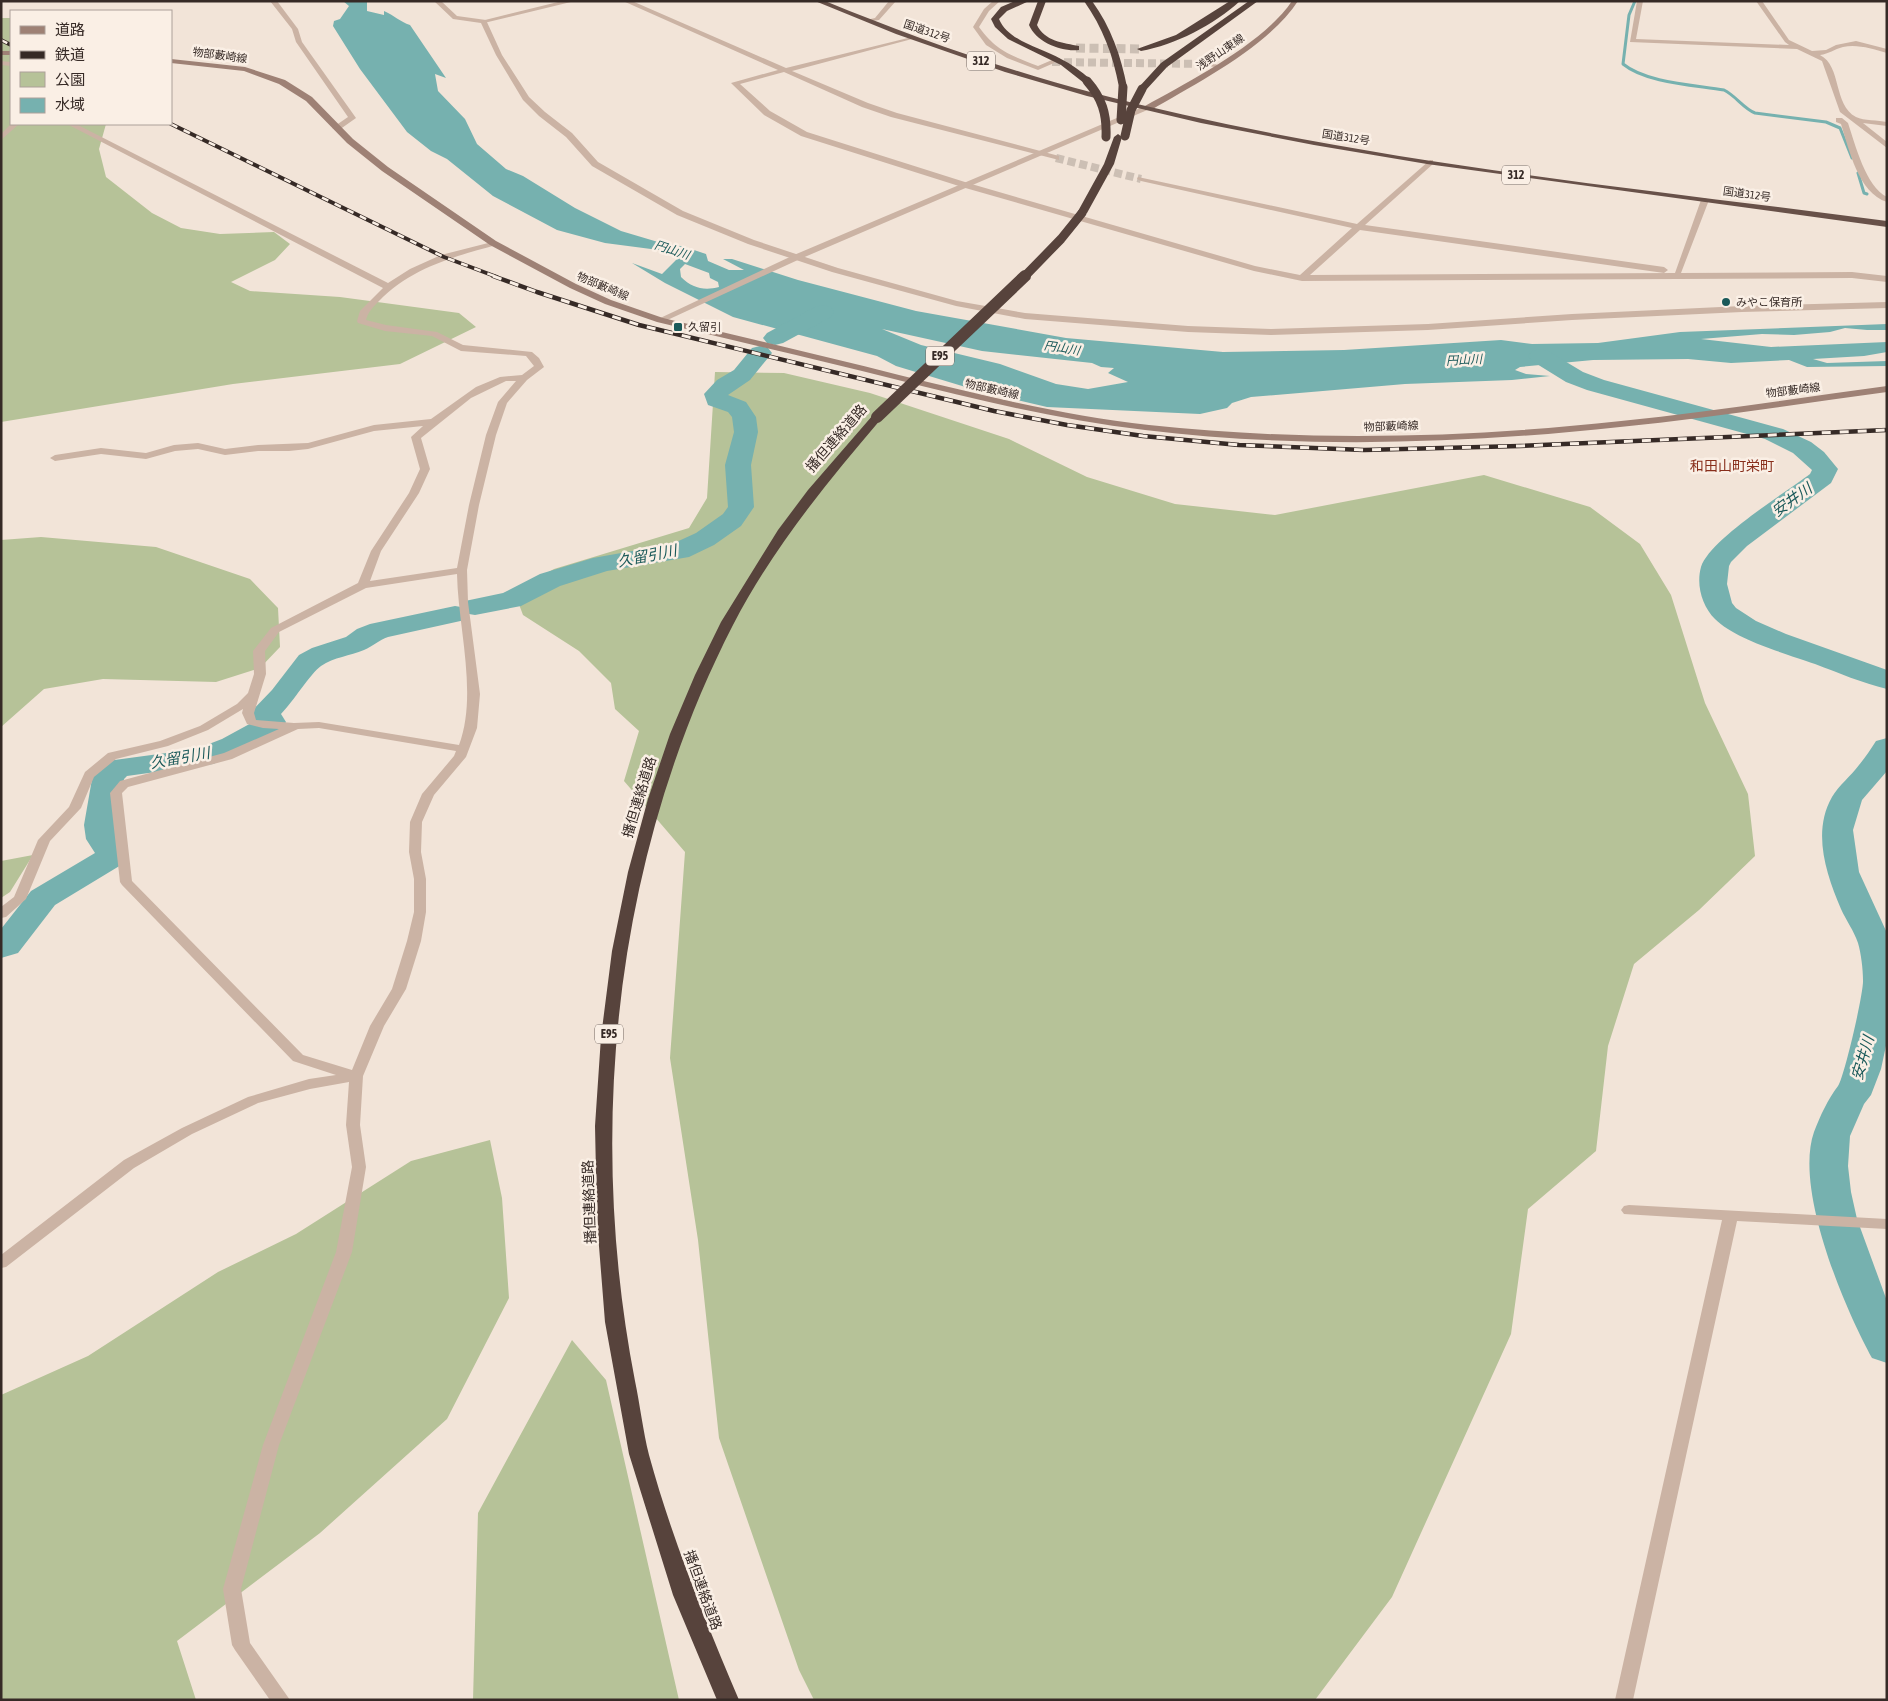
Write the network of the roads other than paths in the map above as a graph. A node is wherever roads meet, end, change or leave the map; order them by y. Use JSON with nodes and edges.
{"nodes":[{"id":1,"x":273,"y":1,"type":"edge"},
{"id":2,"x":437,"y":1,"type":"edge"},
{"id":3,"x":572,"y":1,"type":"edge"},
{"id":4,"x":626,"y":1,"type":"edge"},
{"id":5,"x":818,"y":1,"type":"edge"},
{"id":6,"x":893,"y":1,"type":"edge"},
{"id":7,"x":997,"y":1,"type":"edge"},
{"id":8,"x":1025,"y":1,"type":"edge"},
{"id":9,"x":1042,"y":1,"type":"edge"},
{"id":10,"x":1081,"y":1,"type":"edge"},
{"id":11,"x":1088,"y":1,"type":"edge"},
{"id":12,"x":1236,"y":1,"type":"edge"},
{"id":13,"x":1254,"y":1,"type":"edge"},
{"id":14,"x":1295,"y":1,"type":"edge"},
{"id":15,"x":1640,"y":1,"type":"edge"},
{"id":16,"x":1759,"y":1,"type":"edge"},
{"id":17,"x":868,"y":21,"type":"junction"},
{"id":18,"x":484,"y":22,"type":"junction"},
{"id":19,"x":910,"y":38,"type":"junction"},
{"id":20,"x":1111,"y":40,"type":"junction"},
{"id":21,"x":1796,"y":47,"type":"junction"},
{"id":22,"x":1076,"y":48,"type":"tunnel mouth"},
{"id":23,"x":1141,"y":49,"type":"tunnel mouth"},
{"id":24,"x":1887,"y":51,"type":"edge"},
{"id":25,"x":1810,"y":53,"type":"junction"},
{"id":26,"x":172,"y":61,"type":"edge"},
{"id":27,"x":1052,"y":62,"type":"tunnel mouth"},
{"id":28,"x":1205,"y":64,"type":"tunnel mouth"},
{"id":29,"x":1220,"y":66,"type":"junction"},
{"id":30,"x":784,"y":70,"type":"junction"},
{"id":31,"x":1148,"y":108,"type":"junction"},
{"id":32,"x":1854,"y":119,"type":"junction"},
{"id":33,"x":1887,"y":124,"type":"edge"},
{"id":34,"x":14,"y":125,"type":"edge"},
{"id":35,"x":73,"y":125,"type":"edge"},
{"id":36,"x":336,"y":128,"type":"junction"},
{"id":37,"x":1121,"y":136,"type":"junction"},
{"id":38,"x":1,"y":138,"type":"edge"},
{"id":39,"x":1887,"y":146,"type":"edge"},
{"id":40,"x":1040,"y":154,"type":"junction"},
{"id":41,"x":1056,"y":158,"type":"tunnel mouth"},
{"id":42,"x":1430,"y":162,"type":"junction"},
{"id":43,"x":1142,"y":179,"type":"tunnel mouth"},
{"id":44,"x":965,"y":185,"type":"junction"},
{"id":45,"x":1094,"y":193,"type":"junction"},
{"id":46,"x":1706,"y":200,"type":"junction"},
{"id":47,"x":1887,"y":200,"type":"edge"},
{"id":48,"x":1887,"y":224,"type":"edge"},
{"id":49,"x":1359,"y":227,"type":"junction"},
{"id":50,"x":493,"y":243,"type":"junction"},
{"id":51,"x":793,"y":259,"type":"junction"},
{"id":52,"x":1678,"y":272,"type":"junction"},
{"id":53,"x":1706,"y":277,"type":"junction"},
{"id":54,"x":1302,"y":278,"type":"junction"},
{"id":55,"x":1887,"y":278,"type":"edge"},
{"id":56,"x":388,"y":287,"type":"junction"},
{"id":57,"x":1887,"y":305,"type":"edge"},
{"id":58,"x":660,"y":320,"type":"junction"},
{"id":59,"x":524,"y":378,"type":"junction"},
{"id":60,"x":1887,"y":389,"type":"edge"},
{"id":61,"x":432,"y":422,"type":"junction"},
{"id":62,"x":55,"y":458,"type":"dead end"},
{"id":63,"x":462,"y":570,"type":"junction"},
{"id":64,"x":363,"y":586,"type":"junction"},
{"id":65,"x":254,"y":694,"type":"junction"},
{"id":66,"x":296,"y":726,"type":"junction"},
{"id":67,"x":463,"y":749,"type":"junction"},
{"id":68,"x":1,"y":914,"type":"edge"},
{"id":69,"x":356,"y":1076,"type":"junction"},
{"id":70,"x":1629,"y":1210,"type":"dead end"},
{"id":71,"x":1730,"y":1217,"type":"junction"},
{"id":72,"x":1887,"y":1224,"type":"edge"},
{"id":73,"x":1,"y":1263,"type":"edge"},
{"id":74,"x":281,"y":1700,"type":"edge"},
{"id":75,"x":728,"y":1700,"type":"edge"},
{"id":76,"x":1624,"y":1700,"type":"edge"}],
"edges":[{"from":1,"to":36,"type":"street"},
{"from":2,"to":18,"type":"street"},
{"from":3,"to":18,"type":"street"},
{"from":4,"to":30,"type":"street"},
{"from":5,"to":17,"type":"highway","name":"国道312号","number":"312"},
{"from":6,"to":17,"type":"street"},
{"from":7,"to":27,"type":"street"},
{"from":8,"to":45,"type":"highway","bridge":true},
{"from":9,"to":22,"type":"highway"},
{"from":10,"to":20,"type":"highway"},
{"from":11,"to":20,"type":"highway"},
{"from":12,"to":23,"type":"highway"},
{"from":13,"to":37,"type":"highway","bridge":true},
{"from":14,"to":29,"type":"main road","name":"浅野山東線"},
{"from":15,"to":21,"type":"street"},
{"from":16,"to":21,"type":"street"},
{"from":17,"to":19,"type":"highway","name":"国道312号","number":"312"},
{"from":18,"to":51,"type":"street"},
{"from":19,"to":30,"type":"street"},
{"from":19,"to":31,"type":"highway","name":"国道312号","number":"312"},
{"from":20,"to":37,"type":"highway","bridge":true},
{"from":21,"to":25,"type":"street"},
{"from":24,"to":25,"type":"street"},
{"from":25,"to":32,"type":"street"},
{"from":26,"to":36,"type":"main road","name":"物部藪崎線"},
{"from":28,"to":29,"type":"street"},
{"from":29,"to":31,"type":"main road","name":"浅野山東線"},
{"from":30,"to":40,"type":"street"},
{"from":30,"to":44,"type":"street"},
{"from":31,"to":40,"type":"street"},
{"from":31,"to":42,"type":"highway","name":"国道312号","number":"312"},
{"from":32,"to":33,"type":"street"},
{"from":32,"to":39,"type":"street"},
{"from":32,"to":47,"type":"street"},
{"from":34,"to":38,"type":"street"},
{"from":35,"to":56,"type":"street"},
{"from":36,"to":50,"type":"main road","name":"物部藪崎線"},
{"from":37,"to":45,"type":"highway"},
{"from":40,"to":41,"type":"street"},
{"from":40,"to":44,"type":"street"},
{"from":42,"to":46,"type":"highway","name":"国道312号","number":"312"},
{"from":42,"to":49,"type":"street"},
{"from":43,"to":49,"type":"street"},
{"from":44,"to":51,"type":"street"},
{"from":44,"to":54,"type":"street"},
{"from":45,"to":75,"type":"highway","name":"播但連絡道路","number":"E95","bridge":true},
{"from":46,"to":48,"type":"highway","name":"国道312号","number":"312"},
{"from":46,"to":52,"type":"street"},
{"from":49,"to":52,"type":"street"},
{"from":49,"to":54,"type":"street"},
{"from":50,"to":56,"type":"street"},
{"from":50,"to":58,"type":"main road","name":"物部藪崎線"},
{"from":51,"to":57,"type":"street"},
{"from":51,"to":58,"type":"street"},
{"from":52,"to":53,"type":"street"},
{"from":53,"to":54,"type":"street"},
{"from":53,"to":55,"type":"street"},
{"from":56,"to":59,"type":"street"},
{"from":58,"to":60,"type":"main road","name":"物部藪崎線"},
{"from":59,"to":61,"type":"street"},
{"from":59,"to":63,"type":"street"},
{"from":61,"to":62,"type":"street"},
{"from":61,"to":64,"type":"street"},
{"from":63,"to":64,"type":"street"},
{"from":63,"to":67,"type":"street"},
{"from":64,"to":65,"type":"street"},
{"from":65,"to":66,"type":"street"},
{"from":65,"to":68,"type":"street"},
{"from":66,"to":67,"type":"street"},
{"from":66,"to":69,"type":"street"},
{"from":67,"to":69,"type":"street"},
{"from":69,"to":73,"type":"street"},
{"from":69,"to":74,"type":"street"},
{"from":70,"to":71,"type":"street"},
{"from":71,"to":72,"type":"street"},
{"from":71,"to":76,"type":"street"}]}
